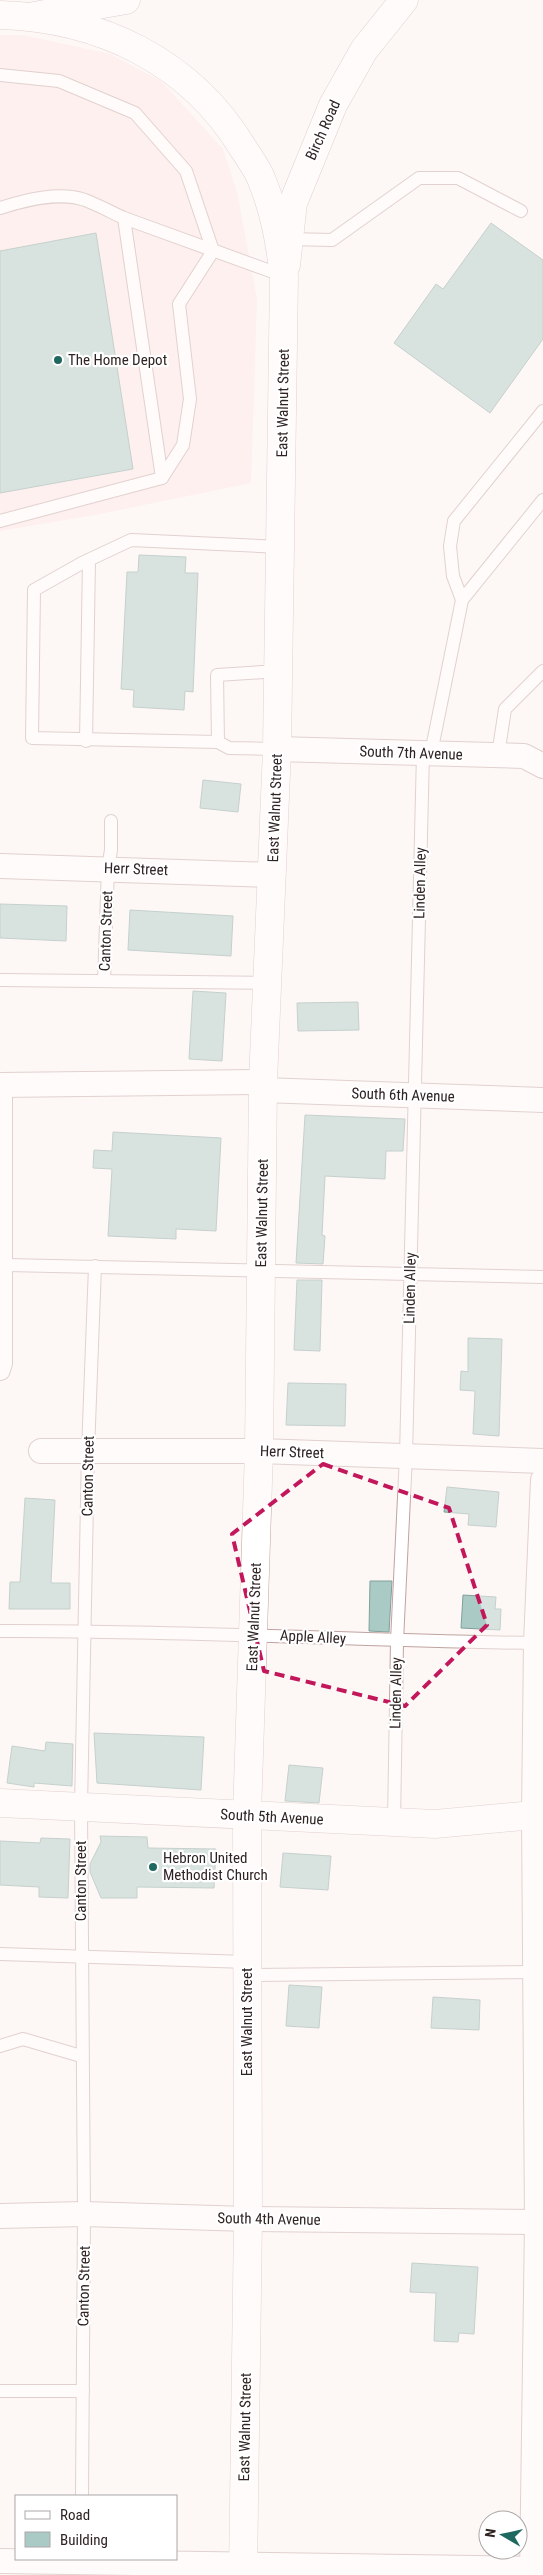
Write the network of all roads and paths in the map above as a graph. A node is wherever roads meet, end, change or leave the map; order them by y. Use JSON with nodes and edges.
{"nodes":[{"id":1,"x":126,"y":0,"type":"edge"},
{"id":2,"x":404,"y":0,"type":"edge"},
{"id":3,"x":0,"y":15,"type":"edge"},
{"id":4,"x":34,"y":16,"type":"junction"},
{"id":5,"x":0,"y":75,"type":"edge"},
{"id":6,"x":0,"y":208,"type":"edge"},
{"id":7,"x":520,"y":211,"type":"dead end"},
{"id":8,"x":124,"y":218,"type":"junction"},
{"id":9,"x":289,"y":239,"type":"junction"},
{"id":10,"x":213,"y":251,"type":"junction"},
{"id":11,"x":284,"y":276,"type":"junction"},
{"id":12,"x":543,"y":411,"type":"edge"},
{"id":13,"x":162,"y":478,"type":"junction"},
{"id":14,"x":543,"y":500,"type":"edge"},
{"id":15,"x":0,"y":521,"type":"edge"},
{"id":16,"x":281,"y":548,"type":"junction"},
{"id":17,"x":89,"y":560,"type":"junction"},
{"id":18,"x":462,"y":600,"type":"junction"},
{"id":19,"x":279,"y":671,"type":"junction"},
{"id":20,"x":543,"y":671,"type":"edge"},
{"id":21,"x":86,"y":741,"type":"junction"},
{"id":22,"x":218,"y":742,"type":"junction"},
{"id":23,"x":277,"y":749,"type":"junction"},
{"id":24,"x":427,"y":753,"type":"junction"},
{"id":25,"x":498,"y":755,"type":"junction"},
{"id":26,"x":543,"y":766,"type":"edge"},
{"id":27,"x":111,"y":821,"type":"dead end"},
{"id":28,"x":0,"y":866,"type":"edge"},
{"id":29,"x":108,"y":868,"type":"junction"},
{"id":30,"x":273,"y":875,"type":"junction"},
{"id":31,"x":0,"y":980,"type":"edge"},
{"id":32,"x":104,"y":981,"type":"junction"},
{"id":33,"x":268,"y":983,"type":"junction"},
{"id":34,"x":3,"y":1085,"type":"edge"},
{"id":35,"x":263,"y":1086,"type":"junction"},
{"id":36,"x":414,"y":1095,"type":"junction"},
{"id":37,"x":543,"y":1100,"type":"edge"},
{"id":38,"x":7,"y":1266,"type":"junction"},
{"id":39,"x":95,"y":1266,"type":"junction"},
{"id":40,"x":261,"y":1271,"type":"junction"},
{"id":41,"x":410,"y":1274,"type":"junction"},
{"id":42,"x":543,"y":1277,"type":"edge"},
{"id":43,"x":2,"y":1374,"type":"edge"},
{"id":44,"x":41,"y":1451,"type":"dead end"},
{"id":45,"x":88,"y":1451,"type":"junction"},
{"id":46,"x":259,"y":1451,"type":"junction"},
{"id":47,"x":406,"y":1456,"type":"junction"},
{"id":48,"x":543,"y":1461,"type":"edge"},
{"id":49,"x":543,"y":1480,"type":"edge"},
{"id":50,"x":0,"y":1631,"type":"edge"},
{"id":51,"x":85,"y":1631,"type":"junction"},
{"id":52,"x":253,"y":1635,"type":"junction"},
{"id":53,"x":397,"y":1641,"type":"junction"},
{"id":54,"x":536,"y":1643,"type":"junction"},
{"id":55,"x":0,"y":1803,"type":"edge"},
{"id":56,"x":81,"y":1807,"type":"junction"},
{"id":57,"x":538,"y":1812,"type":"edge"},
{"id":58,"x":247,"y":1815,"type":"junction"},
{"id":59,"x":394,"y":1823,"type":"junction"},
{"id":60,"x":0,"y":1954,"type":"edge"},
{"id":61,"x":82,"y":1957,"type":"junction"},
{"id":62,"x":247,"y":1968,"type":"junction"},
{"id":63,"x":535,"y":1972,"type":"junction"},
{"id":64,"x":0,"y":2046,"type":"edge"},
{"id":65,"x":81,"y":2056,"type":"junction"},
{"id":66,"x":84,"y":2214,"type":"junction"},
{"id":67,"x":0,"y":2216,"type":"edge"},
{"id":68,"x":248,"y":2219,"type":"junction"},
{"id":69,"x":537,"y":2222,"type":"junction"},
{"id":70,"x":0,"y":2390,"type":"edge"},
{"id":71,"x":82,"y":2391,"type":"junction"},
{"id":72,"x":82,"y":2495,"type":"edge"},
{"id":73,"x":0,"y":2561,"type":"edge"},
{"id":74,"x":81,"y":2565,"type":"edge"},
{"id":75,"x":243,"y":2571,"type":"edge"},
{"id":76,"x":536,"y":2571,"type":"edge"}],
"edges":[{"from":1,"to":4,"type":"main road"},
{"from":2,"to":9,"type":"main road","name":"Birch Road"},
{"from":3,"to":4,"type":"main road","name":"East Walnut Street"},
{"from":4,"to":11,"type":"main road","name":"East Walnut Street"},
{"from":5,"to":10,"type":"lane"},
{"from":6,"to":8,"type":"lane"},
{"from":7,"to":9,"type":"lane"},
{"from":8,"to":10,"type":"lane"},
{"from":8,"to":13,"type":"lane"},
{"from":9,"to":11,"type":"main road","name":"Birch Road"},
{"from":10,"to":11,"type":"lane"},
{"from":10,"to":13,"type":"lane"},
{"from":11,"to":16,"type":"main road","name":"East Walnut Street"},
{"from":12,"to":18,"type":"lane"},
{"from":13,"to":15,"type":"lane"},
{"from":14,"to":18,"type":"lane"},
{"from":16,"to":17,"type":"lane"},
{"from":16,"to":19,"type":"main road","name":"East Walnut Street"},
{"from":17,"to":21,"type":"lane"},
{"from":17,"to":21,"type":"lane"},
{"from":18,"to":24,"type":"lane","name":"Linden Alley"},
{"from":19,"to":22,"type":"lane"},
{"from":19,"to":23,"type":"main road","name":"East Walnut Street"},
{"from":20,"to":25,"type":"lane"},
{"from":21,"to":22,"type":"lane"},
{"from":22,"to":23,"type":"lane"},
{"from":23,"to":24,"type":"street","name":"South 7th Avenue"},
{"from":23,"to":30,"type":"main road","name":"East Walnut Street"},
{"from":24,"to":25,"type":"street","name":"South 7th Avenue"},
{"from":24,"to":36,"type":"lane","name":"Linden Alley"},
{"from":25,"to":26,"type":"street","name":"South 7th Avenue"},
{"from":27,"to":29,"type":"lane","name":"Canton Street"},
{"from":28,"to":29,"type":"street","name":"Herr Street"},
{"from":29,"to":30,"type":"street","name":"Herr Street"},
{"from":29,"to":32,"type":"lane","name":"Canton Street"},
{"from":30,"to":33,"type":"main road","name":"East Walnut Street"},
{"from":31,"to":32,"type":"lane"},
{"from":32,"to":33,"type":"lane"},
{"from":33,"to":35,"type":"main road","name":"East Walnut Street"},
{"from":34,"to":35,"type":"street","name":"South 6th Avenue"},
{"from":34,"to":38,"type":"lane"},
{"from":35,"to":36,"type":"street","name":"South 6th Avenue"},
{"from":35,"to":40,"type":"main road","name":"East Walnut Street"},
{"from":36,"to":37,"type":"street","name":"South 6th Avenue"},
{"from":36,"to":41,"type":"lane","name":"Linden Alley"},
{"from":38,"to":39,"type":"lane"},
{"from":38,"to":43,"type":"lane"},
{"from":39,"to":40,"type":"lane"},
{"from":39,"to":45,"type":"lane","name":"Canton Street"},
{"from":40,"to":41,"type":"lane"},
{"from":40,"to":46,"type":"main road","name":"East Walnut Street"},
{"from":41,"to":42,"type":"lane"},
{"from":41,"to":47,"type":"lane","name":"Linden Alley"},
{"from":44,"to":45,"type":"street","name":"Herr Street"},
{"from":45,"to":46,"type":"street","name":"Herr Street"},
{"from":45,"to":51,"type":"lane","name":"Canton Street"},
{"from":46,"to":47,"type":"street","name":"Herr Street"},
{"from":46,"to":52,"type":"main road","name":"East Walnut Street"},
{"from":47,"to":48,"type":"street","name":"Herr Street"},
{"from":47,"to":53,"type":"lane","name":"Linden Alley"},
{"from":49,"to":54,"type":"street"},
{"from":50,"to":51,"type":"lane","name":"Apple Alley"},
{"from":51,"to":52,"type":"lane","name":"Apple Alley"},
{"from":51,"to":56,"type":"lane","name":"Canton Street"},
{"from":52,"to":53,"type":"lane","name":"Apple Alley"},
{"from":52,"to":58,"type":"main road","name":"East Walnut Street"},
{"from":53,"to":54,"type":"lane","name":"Apple Alley"},
{"from":53,"to":59,"type":"lane","name":"Linden Alley"},
{"from":54,"to":57,"type":"street"},
{"from":55,"to":56,"type":"main road","name":"South 5th Avenue"},
{"from":56,"to":58,"type":"main road","name":"South 5th Avenue"},
{"from":56,"to":61,"type":"lane","name":"Canton Street"},
{"from":57,"to":59,"type":"main road","name":"South 5th Avenue"},
{"from":57,"to":63,"type":"street"},
{"from":58,"to":59,"type":"main road","name":"South 5th Avenue"},
{"from":58,"to":62,"type":"main road","name":"East Walnut Street"},
{"from":60,"to":61,"type":"lane"},
{"from":61,"to":62,"type":"lane"},
{"from":61,"to":65,"type":"lane","name":"Canton Street"},
{"from":62,"to":63,"type":"lane"},
{"from":62,"to":68,"type":"main road","name":"East Walnut Street"},
{"from":63,"to":69,"type":"street"},
{"from":64,"to":65,"type":"lane"},
{"from":65,"to":66,"type":"lane","name":"Canton Street"},
{"from":66,"to":67,"type":"street","name":"South 4th Avenue"},
{"from":66,"to":68,"type":"street","name":"South 4th Avenue"},
{"from":66,"to":71,"type":"lane","name":"Canton Street"},
{"from":68,"to":69,"type":"street","name":"South 4th Avenue"},
{"from":68,"to":75,"type":"main road","name":"East Walnut Street"},
{"from":69,"to":76,"type":"street"},
{"from":70,"to":71,"type":"lane"},
{"from":71,"to":72,"type":"lane","name":"Canton Street"},
{"from":73,"to":74,"type":"street"},
{"from":74,"to":75,"type":"street"},
{"from":75,"to":76,"type":"street"}]}
